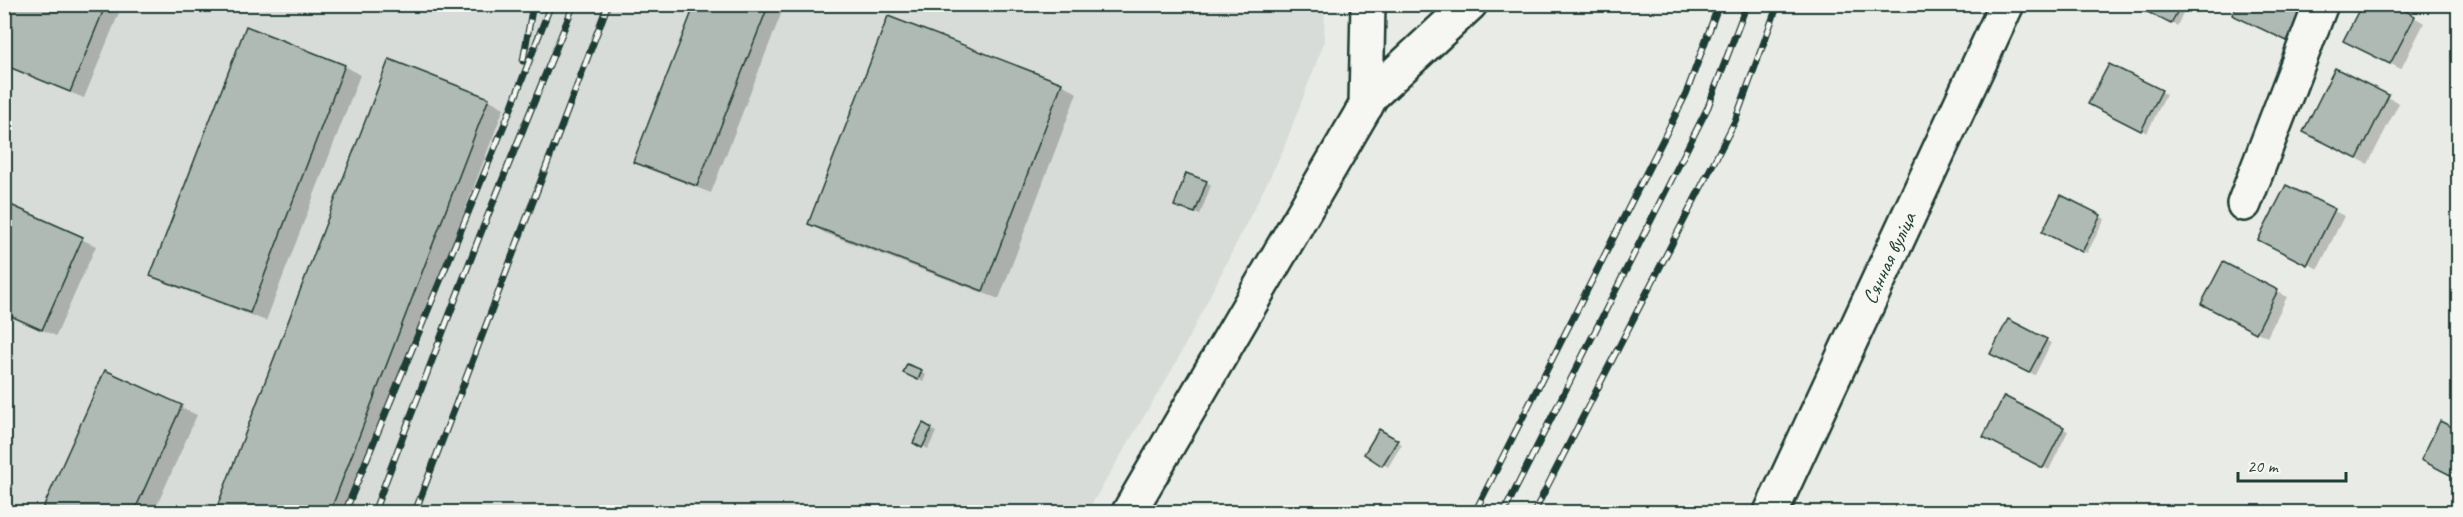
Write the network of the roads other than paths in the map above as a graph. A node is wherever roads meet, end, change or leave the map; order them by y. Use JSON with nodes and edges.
{"nodes":[{"id":1,"x":1368,"y":4,"type":"edge"},
{"id":2,"x":1470,"y":4,"type":"edge"},
{"id":3,"x":2007,"y":4,"type":"edge"},
{"id":4,"x":2321,"y":4,"type":"edge"},
{"id":5,"x":1366,"y":106,"type":"junction"},
{"id":6,"x":2244,"y":204,"type":"dead end"},
{"id":7,"x":1129,"y":513,"type":"edge"},
{"id":8,"x":1771,"y":513,"type":"edge"}],
"edges":[{"from":1,"to":5,"type":"street"},
{"from":2,"to":5,"type":"street"},
{"from":3,"to":8,"type":"street","name":"Сянная вуліца"},
{"from":4,"to":6,"type":"street"},
{"from":5,"to":7,"type":"street"}]}
